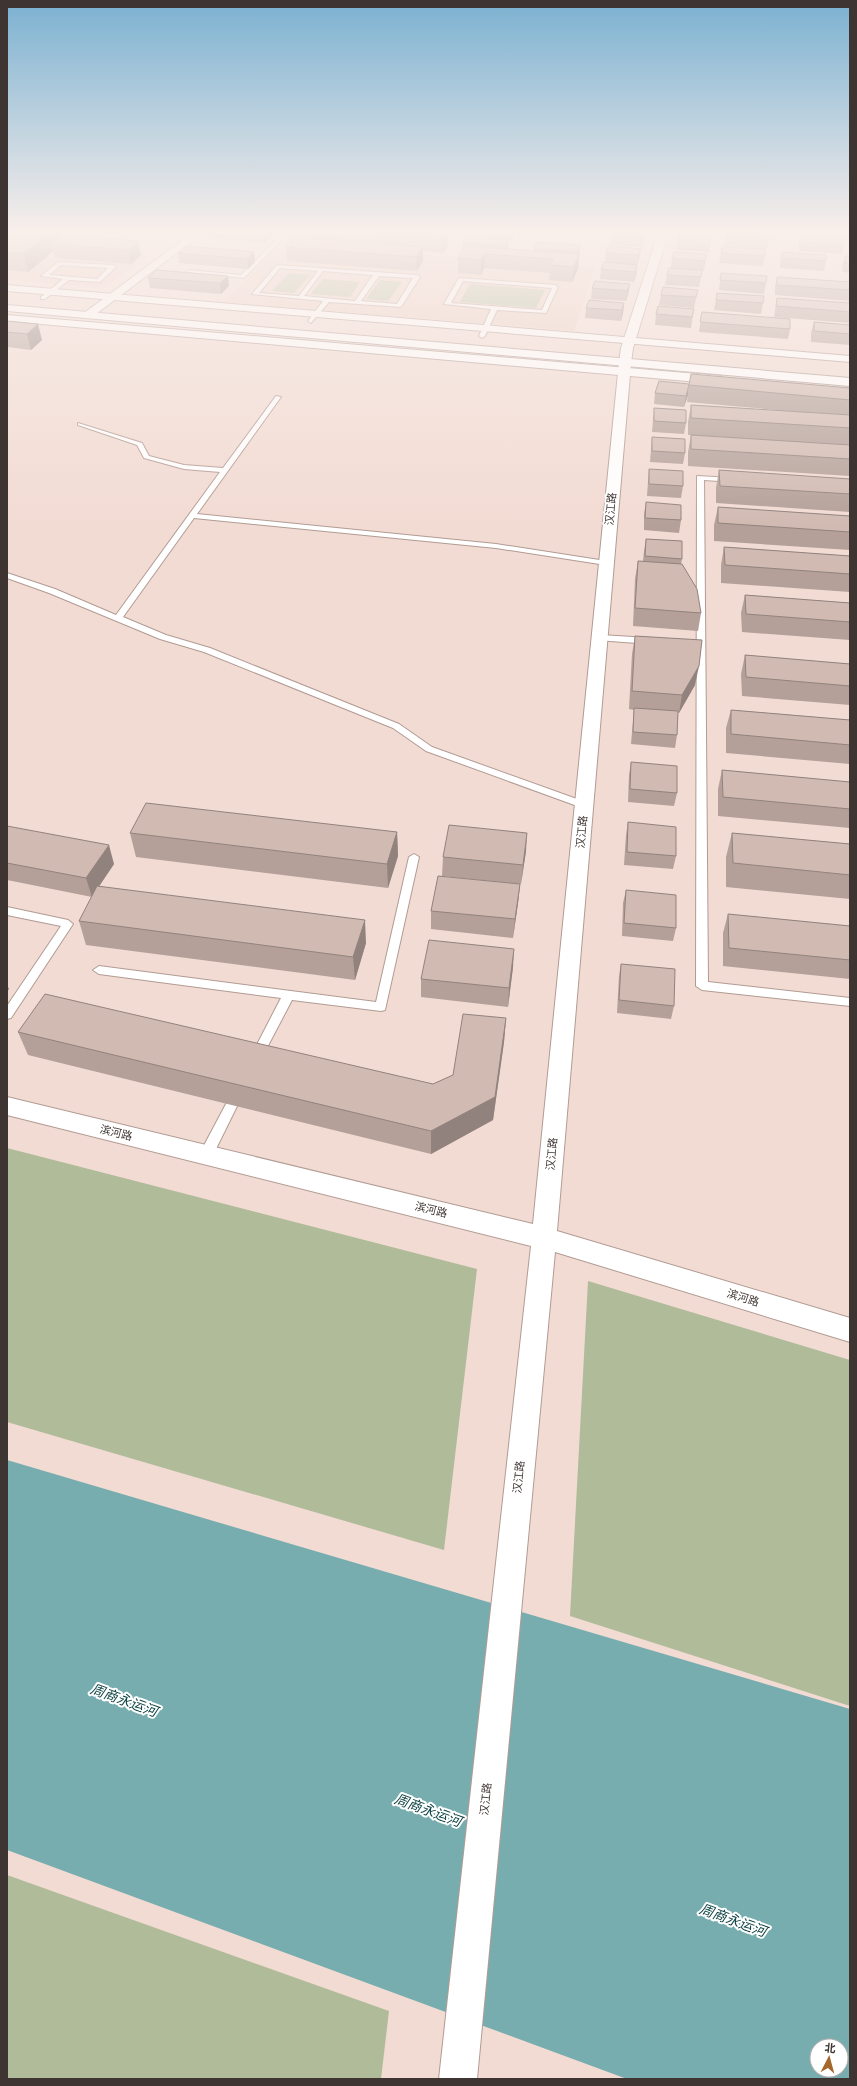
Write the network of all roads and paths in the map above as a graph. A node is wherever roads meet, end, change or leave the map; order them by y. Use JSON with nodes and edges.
{"nodes":[{"id":1,"x":224,"y":331,"type":"edge"},
{"id":2,"x":303,"y":331,"type":"edge"},
{"id":3,"x":476,"y":331,"type":"edge"},
{"id":4,"x":633,"y":331,"type":"edge"},
{"id":5,"x":484,"y":332,"type":"joint"},
{"id":6,"x":626,"y":356,"type":"junction"},
{"id":7,"x":850,"y":359,"type":"edge"},
{"id":8,"x":850,"y":368,"type":"edge"},
{"id":9,"x":850,"y":382,"type":"edge"},
{"id":10,"x":850,"y":392,"type":"edge"},
{"id":11,"x":278,"y":397,"type":"dead end"},
{"id":12,"x":80,"y":424,"type":"dead end"},
{"id":13,"x":225,"y":470,"type":"junction"},
{"id":14,"x":740,"y":480,"type":"edge"},
{"id":15,"x":192,"y":516,"type":"junction"},
{"id":16,"x":606,"y":563,"type":"junction"},
{"id":17,"x":7,"y":575,"type":"edge"},
{"id":18,"x":118,"y":618,"type":"junction"},
{"id":19,"x":600,"y":638,"type":"junction"},
{"id":20,"x":662,"y":642,"type":"edge"},
{"id":21,"x":584,"y":805,"type":"junction"},
{"id":22,"x":414,"y":857,"type":"dead end"},
{"id":23,"x":7,"y":911,"type":"edge"},
{"id":24,"x":99,"y":970,"type":"dead end"},
{"id":25,"x":288,"y":995,"type":"junction"},
{"id":26,"x":850,"y":1002,"type":"edge"},
{"id":27,"x":7,"y":1015,"type":"edge"},
{"id":28,"x":7,"y":1106,"type":"edge"},
{"id":29,"x":206,"y":1155,"type":"junction"},
{"id":30,"x":544,"y":1238,"type":"junction"},
{"id":31,"x":850,"y":1330,"type":"edge"},
{"id":32,"x":458,"y":2079,"type":"edge"}],
"edges":[{"from":1,"to":6,"type":"main road"},
{"from":2,"to":6,"type":"main road"},
{"from":3,"to":5,"type":"main road"},
{"from":4,"to":6,"type":"main road","name":"汉江路"},
{"from":5,"to":6,"type":"main road"},
{"from":6,"to":7,"type":"main road"},
{"from":6,"to":8,"type":"main road"},
{"from":6,"to":9,"type":"main road"},
{"from":6,"to":10,"type":"main road"},
{"from":6,"to":16,"type":"main road","name":"汉江路"},
{"from":11,"to":13,"type":"lane"},
{"from":12,"to":13,"type":"lane"},
{"from":13,"to":15,"type":"lane"},
{"from":14,"to":26,"type":"lane"},
{"from":15,"to":16,"type":"lane"},
{"from":15,"to":18,"type":"lane"},
{"from":16,"to":19,"type":"main road","name":"汉江路"},
{"from":17,"to":18,"type":"lane"},
{"from":18,"to":21,"type":"lane"},
{"from":19,"to":20,"type":"lane"},
{"from":19,"to":21,"type":"main road","name":"汉江路"},
{"from":21,"to":30,"type":"main road","name":"汉江路"},
{"from":22,"to":25,"type":"lane"},
{"from":23,"to":27,"type":"lane"},
{"from":24,"to":25,"type":"lane"},
{"from":25,"to":29,"type":"lane"},
{"from":28,"to":29,"type":"main road","name":"滨河路"},
{"from":29,"to":30,"type":"main road","name":"滨河路"},
{"from":30,"to":31,"type":"main road","name":"滨河路"},
{"from":30,"to":32,"type":"main road","name":"汉江路"}]}
